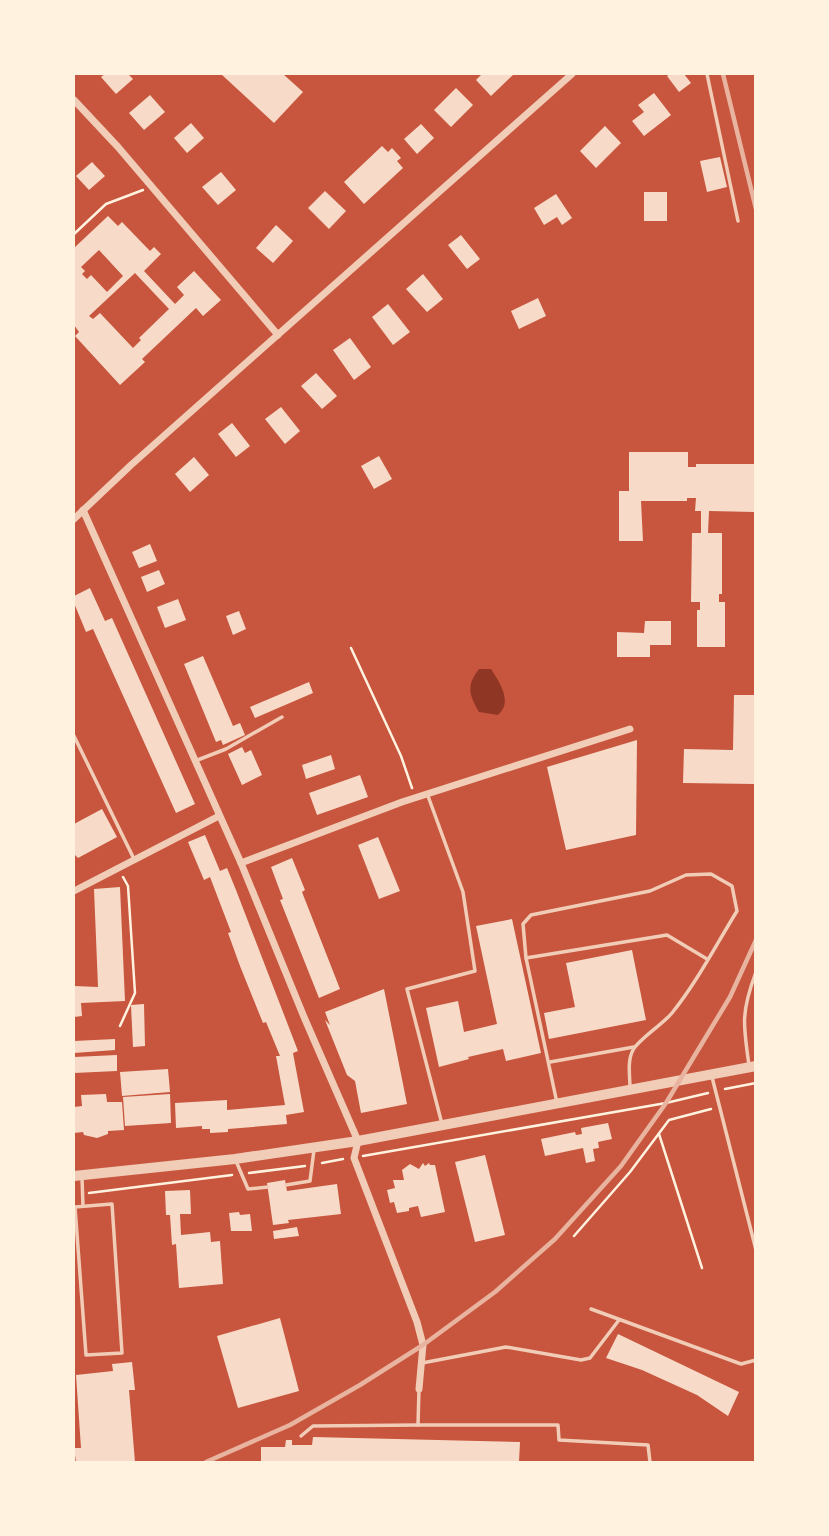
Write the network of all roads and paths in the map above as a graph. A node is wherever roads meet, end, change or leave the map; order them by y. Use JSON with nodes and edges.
{"nodes":[{"id":1,"x":572,"y":74,"type":"edge"},
{"id":2,"x":707,"y":74,"type":"edge"},
{"id":3,"x":74,"y":100,"type":"edge"},
{"id":4,"x":153,"y":187,"type":"junction"},
{"id":5,"x":738,"y":221,"type":"dead end"},
{"id":6,"x":74,"y":234,"type":"edge"},
{"id":7,"x":278,"y":335,"type":"junction"},
{"id":8,"x":83,"y":510,"type":"junction"},
{"id":9,"x":74,"y":519,"type":"edge"},
{"id":10,"x":351,"y":648,"type":"dead end"},
{"id":11,"x":282,"y":717,"type":"dead end"},
{"id":12,"x":630,"y":729,"type":"dead end"},
{"id":13,"x":74,"y":736,"type":"edge"},
{"id":14,"x":195,"y":761,"type":"junction"},
{"id":15,"x":427,"y":794,"type":"junction"},
{"id":16,"x":416,"y":797,"type":"junction"},
{"id":17,"x":219,"y":816,"type":"junction"},
{"id":18,"x":134,"y":860,"type":"junction"},
{"id":19,"x":241,"y":863,"type":"junction"},
{"id":20,"x":117,"y":868,"type":"junction"},
{"id":21,"x":74,"y":891,"type":"edge"},
{"id":22,"x":526,"y":958,"type":"junction"},
{"id":23,"x":707,"y":959,"type":"junction"},
{"id":24,"x":755,"y":972,"type":"edge"},
{"id":25,"x":120,"y":1026,"type":"dead end"},
{"id":26,"x":634,"y":1047,"type":"junction"},
{"id":27,"x":549,"y":1062,"type":"junction"},
{"id":28,"x":753,"y":1067,"type":"edge"},
{"id":29,"x":712,"y":1075,"type":"junction"},
{"id":30,"x":755,"y":1083,"type":"edge"},
{"id":31,"x":630,"y":1090,"type":"junction"},
{"id":32,"x":714,"y":1092,"type":"junction"},
{"id":33,"x":558,"y":1104,"type":"junction"},
{"id":34,"x":718,"y":1108,"type":"junction"},
{"id":35,"x":443,"y":1126,"type":"junction"},
{"id":36,"x":659,"y":1134,"type":"junction"},
{"id":37,"x":358,"y":1141,"type":"junction"},
{"id":38,"x":314,"y":1148,"type":"junction"},
{"id":39,"x":354,"y":1158,"type":"junction"},
{"id":40,"x":235,"y":1159,"type":"junction"},
{"id":41,"x":312,"y":1165,"type":"junction"},
{"id":42,"x":242,"y":1174,"type":"junction"},
{"id":43,"x":78,"y":1176,"type":"edge"},
{"id":44,"x":286,"y":1185,"type":"dead end"},
{"id":45,"x":268,"y":1187,"type":"dead end"},
{"id":46,"x":83,"y":1194,"type":"junction"},
{"id":47,"x":83,"y":1206,"type":"junction"},
{"id":48,"x":574,"y":1237,"type":"dead end"},
{"id":49,"x":755,"y":1250,"type":"edge"},
{"id":50,"x":702,"y":1268,"type":"dead end"},
{"id":51,"x":591,"y":1309,"type":"dead end"},
{"id":52,"x":619,"y":1320,"type":"junction"},
{"id":53,"x":755,"y":1360,"type":"edge"},
{"id":54,"x":421,"y":1363,"type":"junction"},
{"id":55,"x":419,"y":1390,"type":"joint"},
{"id":56,"x":418,"y":1425,"type":"junction"},
{"id":57,"x":302,"y":1436,"type":"dead end"},
{"id":58,"x":650,"y":1462,"type":"edge"}],
"edges":[{"from":1,"to":7,"type":"street"},
{"from":2,"to":5,"type":"lane"},
{"from":3,"to":4,"type":"street"},
{"from":4,"to":6,"type":"path"},
{"from":4,"to":7,"type":"street"},
{"from":7,"to":8,"type":"street"},
{"from":8,"to":9,"type":"street"},
{"from":8,"to":14,"type":"street"},
{"from":10,"to":16,"type":"path"},
{"from":11,"to":14,"type":"lane"},
{"from":12,"to":15,"type":"street"},
{"from":13,"to":18,"type":"lane"},
{"from":14,"to":17,"type":"street"},
{"from":15,"to":16,"type":"street"},
{"from":15,"to":35,"type":"lane"},
{"from":16,"to":19,"type":"street"},
{"from":17,"to":18,"type":"street"},
{"from":17,"to":19,"type":"street"},
{"from":18,"to":20,"type":"street"},
{"from":19,"to":37,"type":"street"},
{"from":20,"to":21,"type":"street"},
{"from":20,"to":25,"type":"path"},
{"from":22,"to":23,"type":"lane"},
{"from":22,"to":23,"type":"lane"},
{"from":22,"to":27,"type":"lane"},
{"from":23,"to":26,"type":"lane"},
{"from":24,"to":28,"type":"lane"},
{"from":26,"to":27,"type":"lane"},
{"from":26,"to":31,"type":"lane"},
{"from":27,"to":33,"type":"lane"},
{"from":28,"to":29,"type":"street"},
{"from":29,"to":31,"type":"street"},
{"from":29,"to":32,"type":"lane"},
{"from":30,"to":32,"type":"path"},
{"from":31,"to":33,"type":"street"},
{"from":32,"to":34,"type":"lane"},
{"from":32,"to":39,"type":"path"},
{"from":33,"to":35,"type":"street"},
{"from":34,"to":36,"type":"path"},
{"from":34,"to":49,"type":"lane"},
{"from":35,"to":37,"type":"street"},
{"from":36,"to":48,"type":"path"},
{"from":36,"to":50,"type":"path"},
{"from":37,"to":38,"type":"street"},
{"from":37,"to":39,"type":"street"},
{"from":38,"to":40,"type":"street"},
{"from":38,"to":41,"type":"lane"},
{"from":39,"to":41,"type":"path"},
{"from":39,"to":54,"type":"street"},
{"from":40,"to":42,"type":"lane"},
{"from":40,"to":43,"type":"street"},
{"from":41,"to":42,"type":"path"},
{"from":41,"to":44,"type":"lane"},
{"from":42,"to":45,"type":"lane"},
{"from":42,"to":46,"type":"path"},
{"from":43,"to":46,"type":"lane"},
{"from":46,"to":47,"type":"lane"},
{"from":47,"to":47,"type":"lane"},
{"from":51,"to":52,"type":"lane"},
{"from":52,"to":53,"type":"lane"},
{"from":52,"to":54,"type":"lane"},
{"from":54,"to":55,"type":"street"},
{"from":55,"to":56,"type":"lane"},
{"from":56,"to":57,"type":"lane"},
{"from":56,"to":58,"type":"lane"}]}
